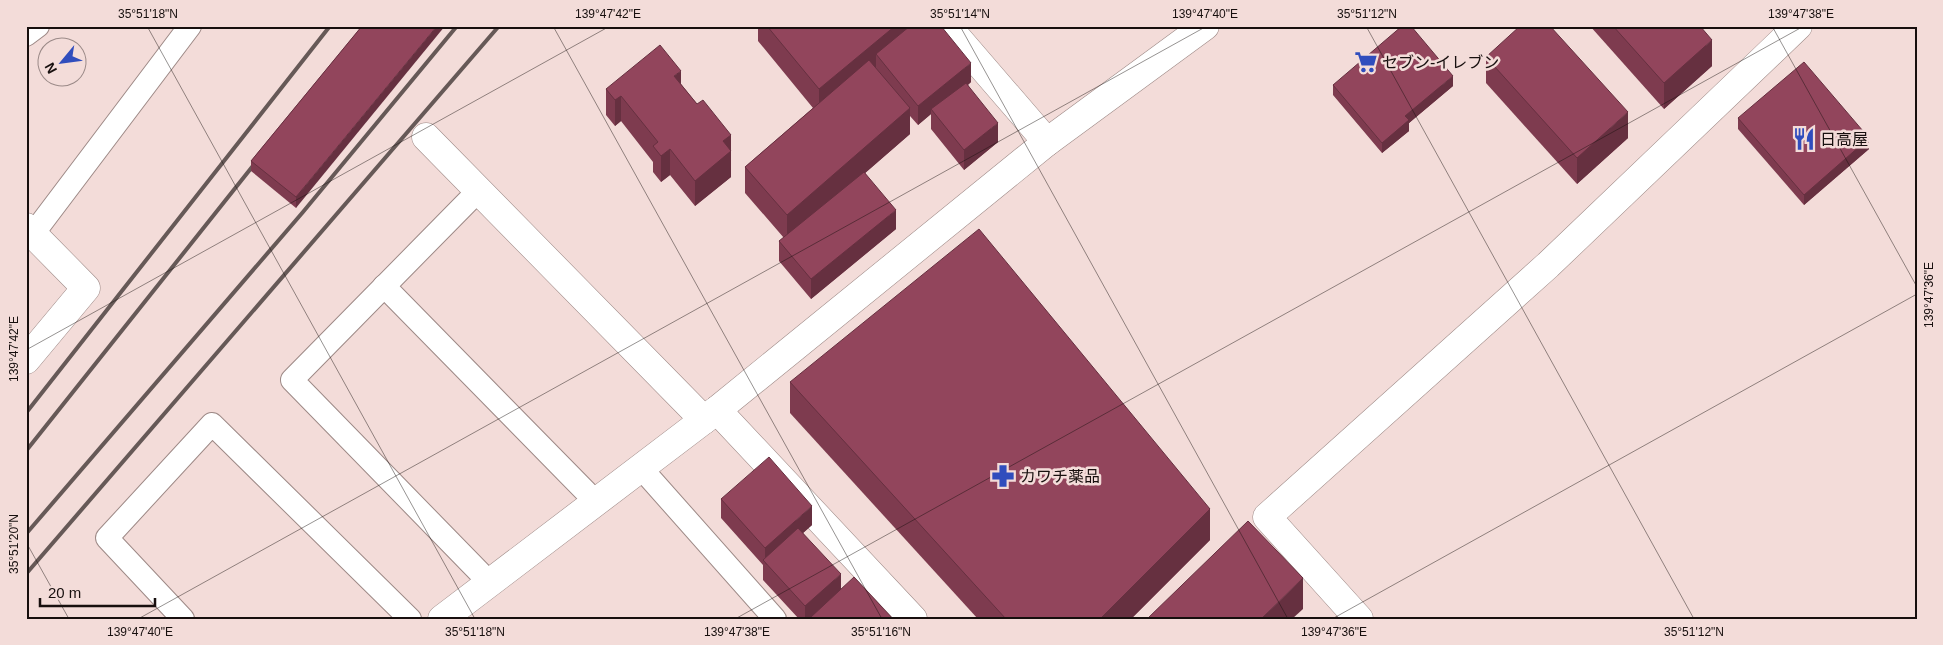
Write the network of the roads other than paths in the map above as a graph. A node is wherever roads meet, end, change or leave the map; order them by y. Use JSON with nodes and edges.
{"nodes":[{"id":1,"x":38,"y":26,"type":"edge"},
{"id":2,"x":190,"y":26,"type":"edge"},
{"id":3,"x":947,"y":26,"type":"edge"},
{"id":4,"x":1206,"y":26,"type":"edge"},
{"id":5,"x":1798,"y":26,"type":"edge"},
{"id":6,"x":26,"y":35,"type":"edge"},
{"id":7,"x":426,"y":137,"type":"dead end"},
{"id":8,"x":1047,"y":142,"type":"junction"},
{"id":9,"x":479,"y":190,"type":"junction"},
{"id":10,"x":30,"y":230,"type":"edge"},
{"id":11,"x":384,"y":286,"type":"junction"},
{"id":12,"x":26,"y":360,"type":"edge"},
{"id":13,"x":710,"y":415,"type":"junction"},
{"id":14,"x":641,"y":468,"type":"junction"},
{"id":15,"x":596,"y":502,"type":"junction"},
{"id":16,"x":490,"y":583,"type":"junction"},
{"id":17,"x":183,"y":619,"type":"edge"},
{"id":18,"x":410,"y":619,"type":"edge"},
{"id":19,"x":442,"y":619,"type":"edge"},
{"id":20,"x":775,"y":619,"type":"edge"},
{"id":21,"x":914,"y":619,"type":"edge"},
{"id":22,"x":1358,"y":619,"type":"edge"}],
"edges":[{"from":1,"to":6,"type":"lane"},
{"from":2,"to":10,"type":"lane"},
{"from":3,"to":8,"type":"street"},
{"from":4,"to":8,"type":"street"},
{"from":5,"to":22,"type":"street"},
{"from":7,"to":9,"type":"street"},
{"from":8,"to":13,"type":"street"},
{"from":9,"to":11,"type":"lane"},
{"from":9,"to":13,"type":"street"},
{"from":10,"to":12,"type":"street"},
{"from":11,"to":15,"type":"lane"},
{"from":11,"to":16,"type":"lane"},
{"from":13,"to":14,"type":"street"},
{"from":13,"to":21,"type":"street"},
{"from":14,"to":15,"type":"street"},
{"from":14,"to":20,"type":"lane"},
{"from":15,"to":16,"type":"street"},
{"from":16,"to":19,"type":"street"},
{"from":17,"to":18,"type":"lane"}]}
